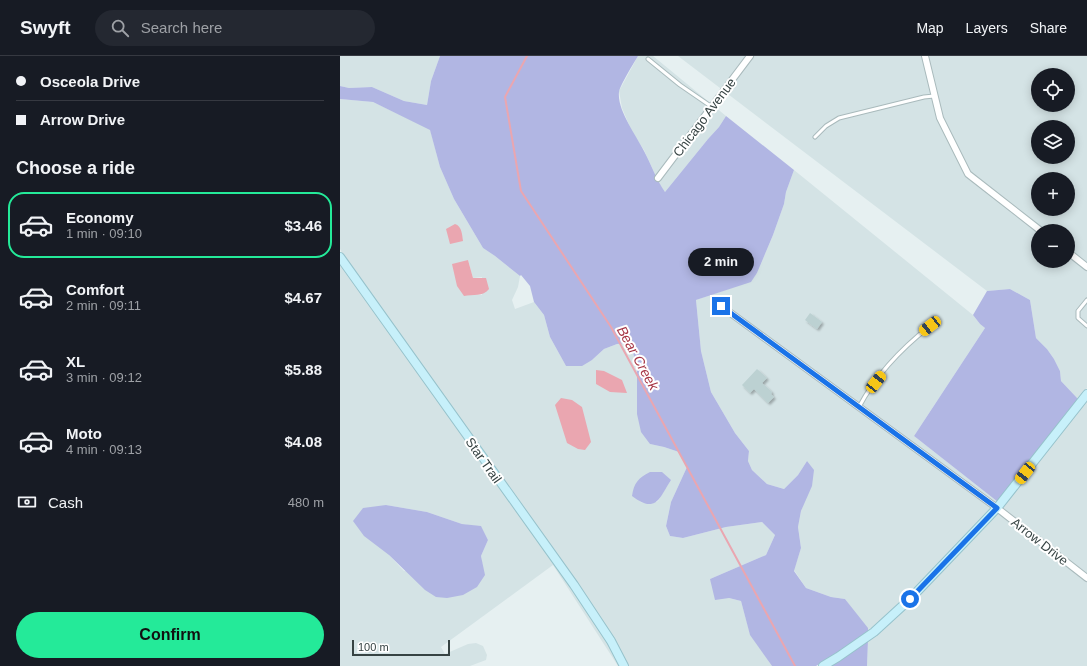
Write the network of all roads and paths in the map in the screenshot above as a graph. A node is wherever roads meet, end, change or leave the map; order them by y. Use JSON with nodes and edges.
{"nodes":[{"id":1,"x":750,"y":56,"type":"edge"},
{"id":2,"x":925,"y":56,"type":"edge"},
{"id":3,"x":648,"y":59,"type":"dead end"},
{"id":4,"x":934,"y":96,"type":"junction"},
{"id":5,"x":712,"y":107,"type":"junction"},
{"id":6,"x":815,"y":137,"type":"dead end"},
{"id":7,"x":658,"y":178,"type":"dead end"},
{"id":8,"x":1032,"y":224,"type":"edge"},
{"id":9,"x":340,"y":256,"type":"edge"},
{"id":10,"x":1075,"y":258,"type":"edge"},
{"id":11,"x":1087,"y":267,"type":"edge"},
{"id":12,"x":1087,"y":300,"type":"edge"},
{"id":13,"x":721,"y":306,"type":"dead end"},
{"id":14,"x":930,"y":326,"type":"dead end"},
{"id":15,"x":1087,"y":326,"type":"edge"},
{"id":16,"x":1087,"y":394,"type":"edge"},
{"id":17,"x":859,"y":407,"type":"junction"},
{"id":18,"x":997,"y":508,"type":"junction"},
{"id":19,"x":1087,"y":578,"type":"edge"},
{"id":20,"x":624,"y":666,"type":"edge"},
{"id":21,"x":823,"y":666,"type":"edge"}],
"edges":[{"from":1,"to":5,"type":"street","name":"Chicago Avenue"},
{"from":2,"to":4,"type":"street"},
{"from":3,"to":5,"type":"lane"},
{"from":4,"to":6,"type":"lane"},
{"from":4,"to":8,"type":"street"},
{"from":5,"to":7,"type":"street","name":"Chicago Avenue"},
{"from":9,"to":20,"type":"street","name":"Star Trail"},
{"from":10,"to":11,"type":"street"},
{"from":12,"to":15,"type":"lane"},
{"from":13,"to":17,"type":"street","name":"Arrow Drive"},
{"from":14,"to":17,"type":"lane"},
{"from":16,"to":18,"type":"street"},
{"from":17,"to":18,"type":"street","name":"Arrow Drive"},
{"from":18,"to":19,"type":"street","name":"Arrow Drive"},
{"from":18,"to":21,"type":"street"}]}
